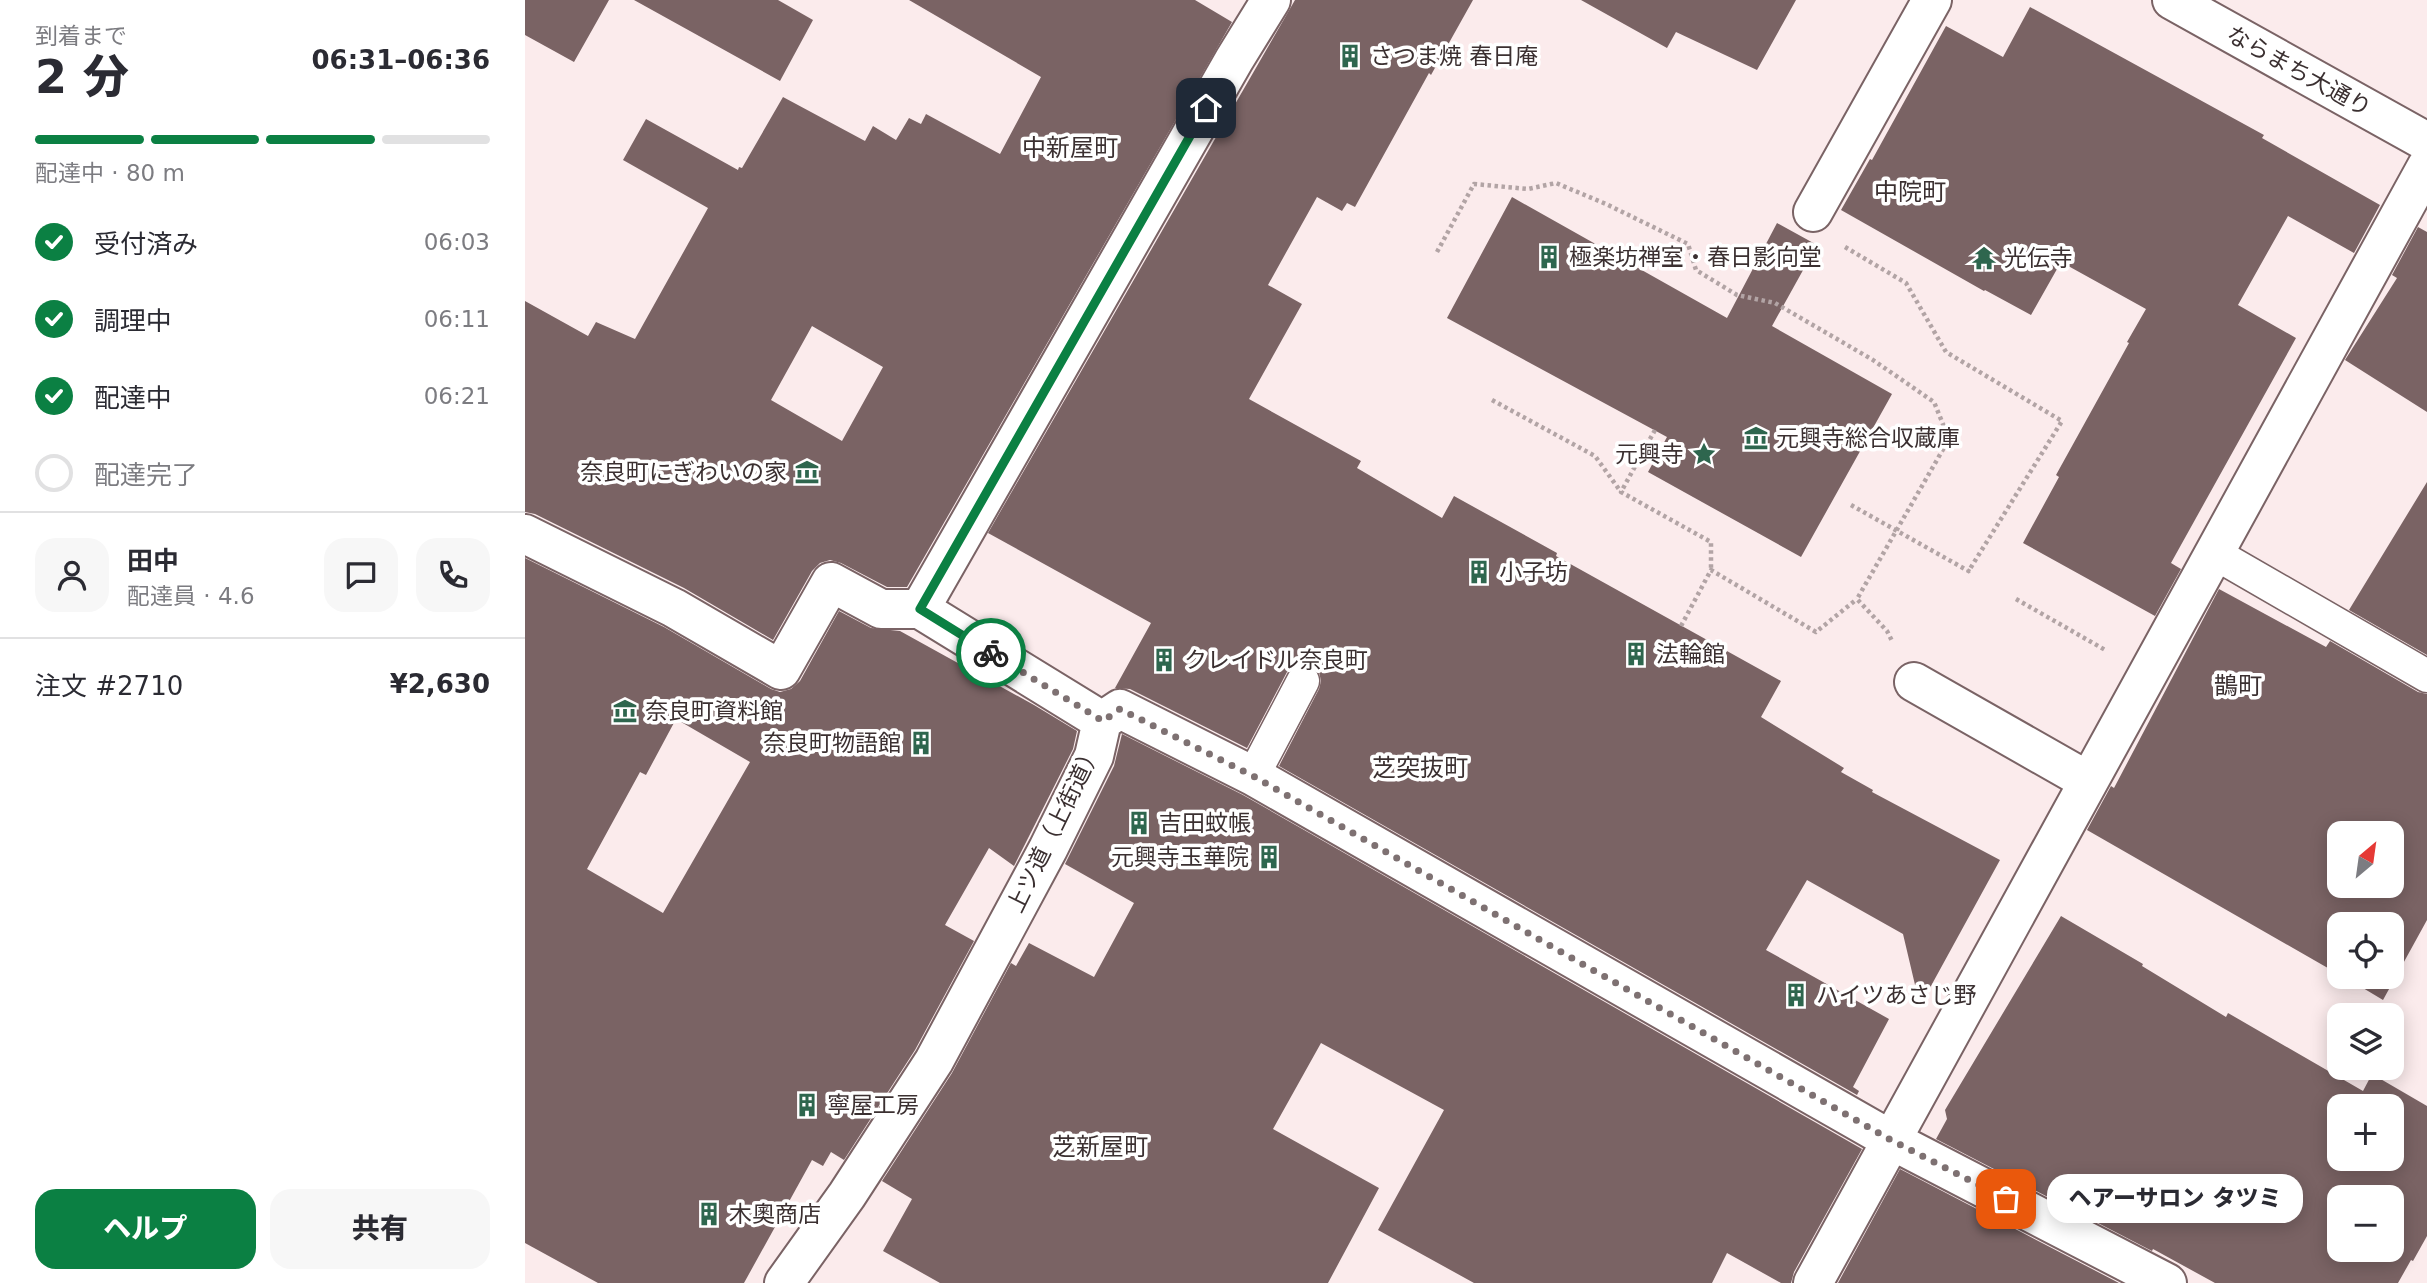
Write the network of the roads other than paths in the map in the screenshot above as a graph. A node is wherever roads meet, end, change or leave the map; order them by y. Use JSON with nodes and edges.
{"nodes":[{"id":1,"x":1271,"y":0,"type":"edge"},
{"id":2,"x":1932,"y":0,"type":"edge"},
{"id":3,"x":2172,"y":0,"type":"edge"},
{"id":4,"x":2427,"y":142,"type":"edge"},
{"id":5,"x":2427,"y":166,"type":"edge"},
{"id":6,"x":1813,"y":212,"type":"road end"},
{"id":7,"x":525,"y":534,"type":"edge"},
{"id":8,"x":2214,"y":553,"type":"junction"},
{"id":9,"x":920,"y":609,"type":"junction"},
{"id":10,"x":2427,"y":676,"type":"edge"},
{"id":11,"x":1303,"y":681,"type":"dead end"},
{"id":12,"x":1914,"y":682,"type":"road end"},
{"id":13,"x":1103,"y":721,"type":"junction"},
{"id":14,"x":1253,"y":776,"type":"junction"},
{"id":15,"x":2088,"y":781,"type":"junction"},
{"id":16,"x":1891,"y":1140,"type":"junction"},
{"id":17,"x":784,"y":1283,"type":"edge"},
{"id":18,"x":1813,"y":1283,"type":"edge"},
{"id":19,"x":2167,"y":1283,"type":"edge"}],
"edges":[{"from":1,"to":9,"type":"street"},
{"from":2,"to":6,"type":"street"},
{"from":3,"to":4,"type":"street","name":"ならまち大通り"},
{"from":5,"to":8,"type":"street"},
{"from":7,"to":9,"type":"street"},
{"from":8,"to":10,"type":"lane"},
{"from":8,"to":15,"type":"street"},
{"from":9,"to":13,"type":"street","name":"上ツ道（上街道）"},
{"from":11,"to":14,"type":"lane"},
{"from":12,"to":15,"type":"street"},
{"from":13,"to":14,"type":"street"},
{"from":13,"to":17,"type":"street","name":"上ツ道（上街道）"},
{"from":14,"to":16,"type":"street"},
{"from":15,"to":16,"type":"street"},
{"from":16,"to":18,"type":"street"},
{"from":16,"to":19,"type":"street"}]}
